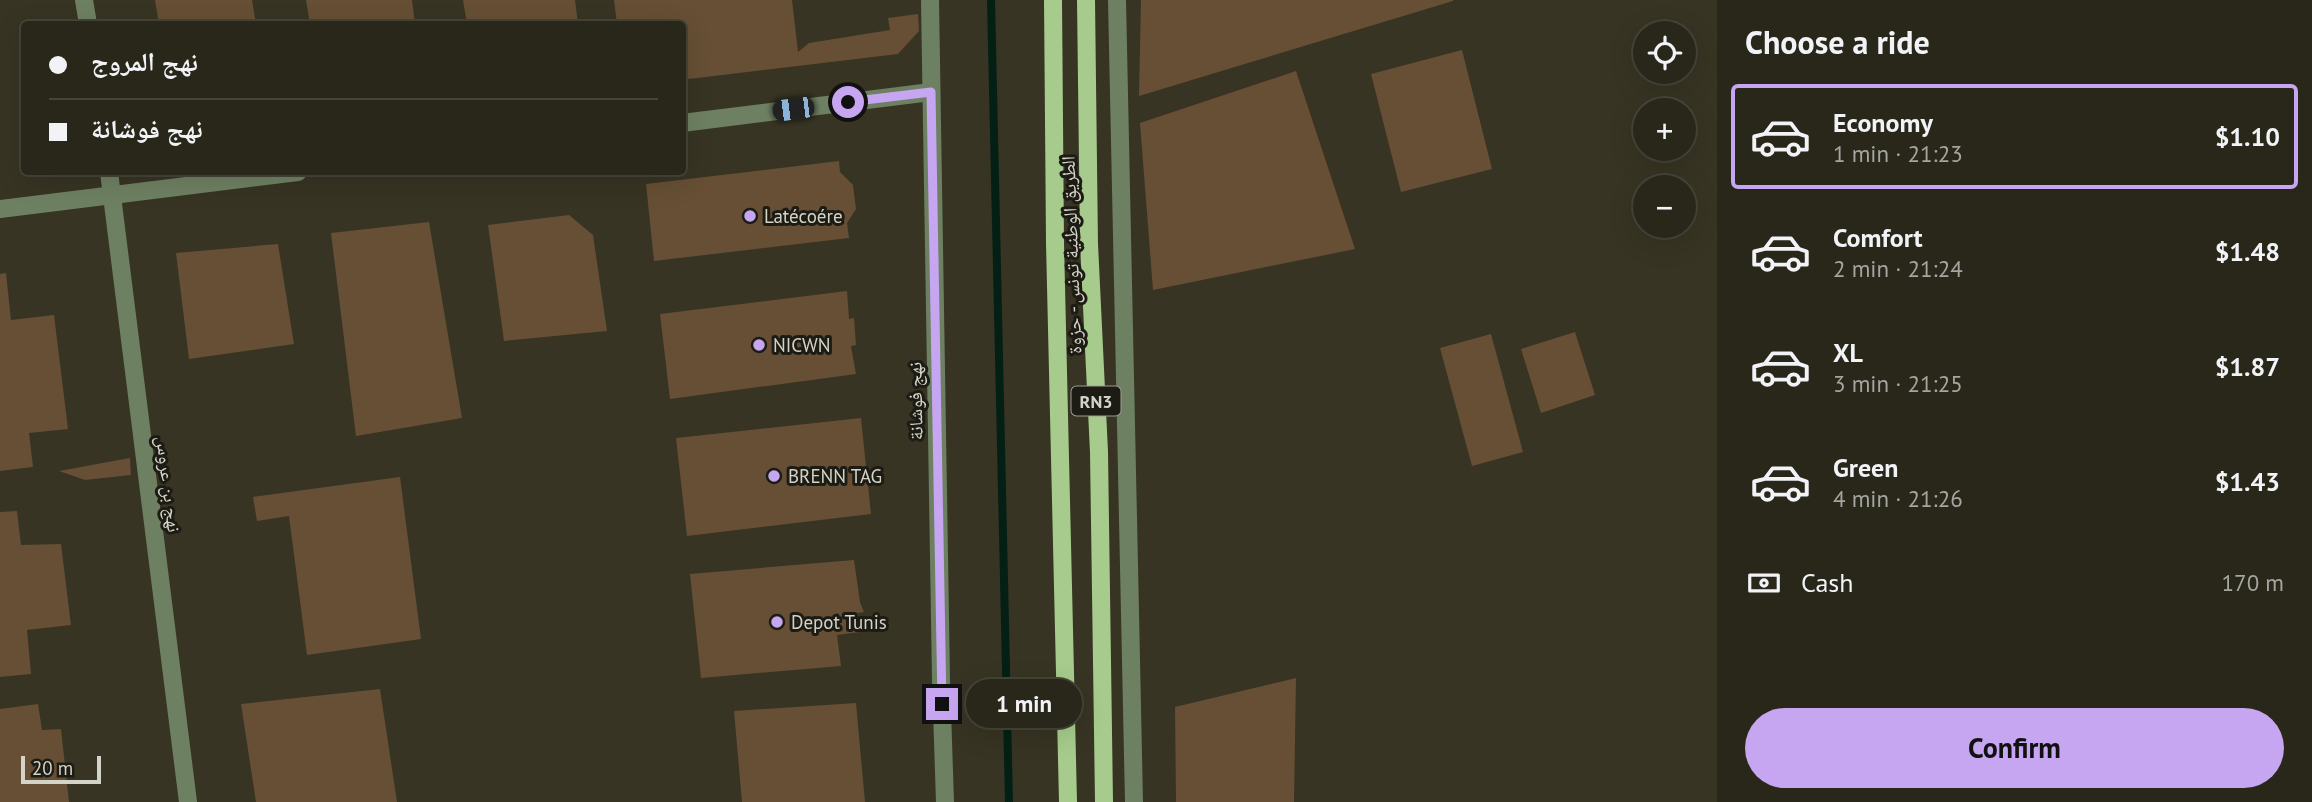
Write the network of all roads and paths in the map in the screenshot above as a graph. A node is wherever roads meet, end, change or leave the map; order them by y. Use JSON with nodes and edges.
{"nodes":[{"id":1,"x":84,"y":0,"type":"edge"},
{"id":2,"x":930,"y":0,"type":"edge"},
{"id":3,"x":1053,"y":0,"type":"edge"},
{"id":4,"x":1086,"y":0,"type":"edge"},
{"id":5,"x":1117,"y":0,"type":"edge"},
{"id":6,"x":88,"y":21,"type":"edge"},
{"id":7,"x":931,"y":92,"type":"junction"},
{"id":8,"x":686,"y":123,"type":"edge"},
{"id":9,"x":109,"y":175,"type":"edge"},
{"id":10,"x":274,"y":175,"type":"edge"},
{"id":11,"x":112,"y":195,"type":"junction"},
{"id":12,"x":0,"y":209,"type":"edge"},
{"id":13,"x":188,"y":802,"type":"edge"},
{"id":14,"x":945,"y":802,"type":"edge"},
{"id":15,"x":1068,"y":802,"type":"edge"},
{"id":16,"x":1104,"y":802,"type":"edge"},
{"id":17,"x":1134,"y":802,"type":"edge"}],
"edges":[{"from":1,"to":6,"type":"street"},
{"from":2,"to":7,"type":"street","name":"نهج فوشانة"},
{"from":3,"to":15,"type":"main road","name":"الطريق الوطنية تونس - حزوة","number":"RN3"},
{"from":4,"to":16,"type":"main road","name":"الطريق الوطنية تونس - حزوة","number":"RN3"},
{"from":5,"to":17,"type":"street"},
{"from":7,"to":8,"type":"street"},
{"from":7,"to":14,"type":"street","name":"نهج فوشانة"},
{"from":9,"to":11,"type":"street","name":"نهج بن عروس"},
{"from":10,"to":11,"type":"street"},
{"from":11,"to":12,"type":"street"},
{"from":11,"to":13,"type":"street","name":"نهج بن عروس"}]}
